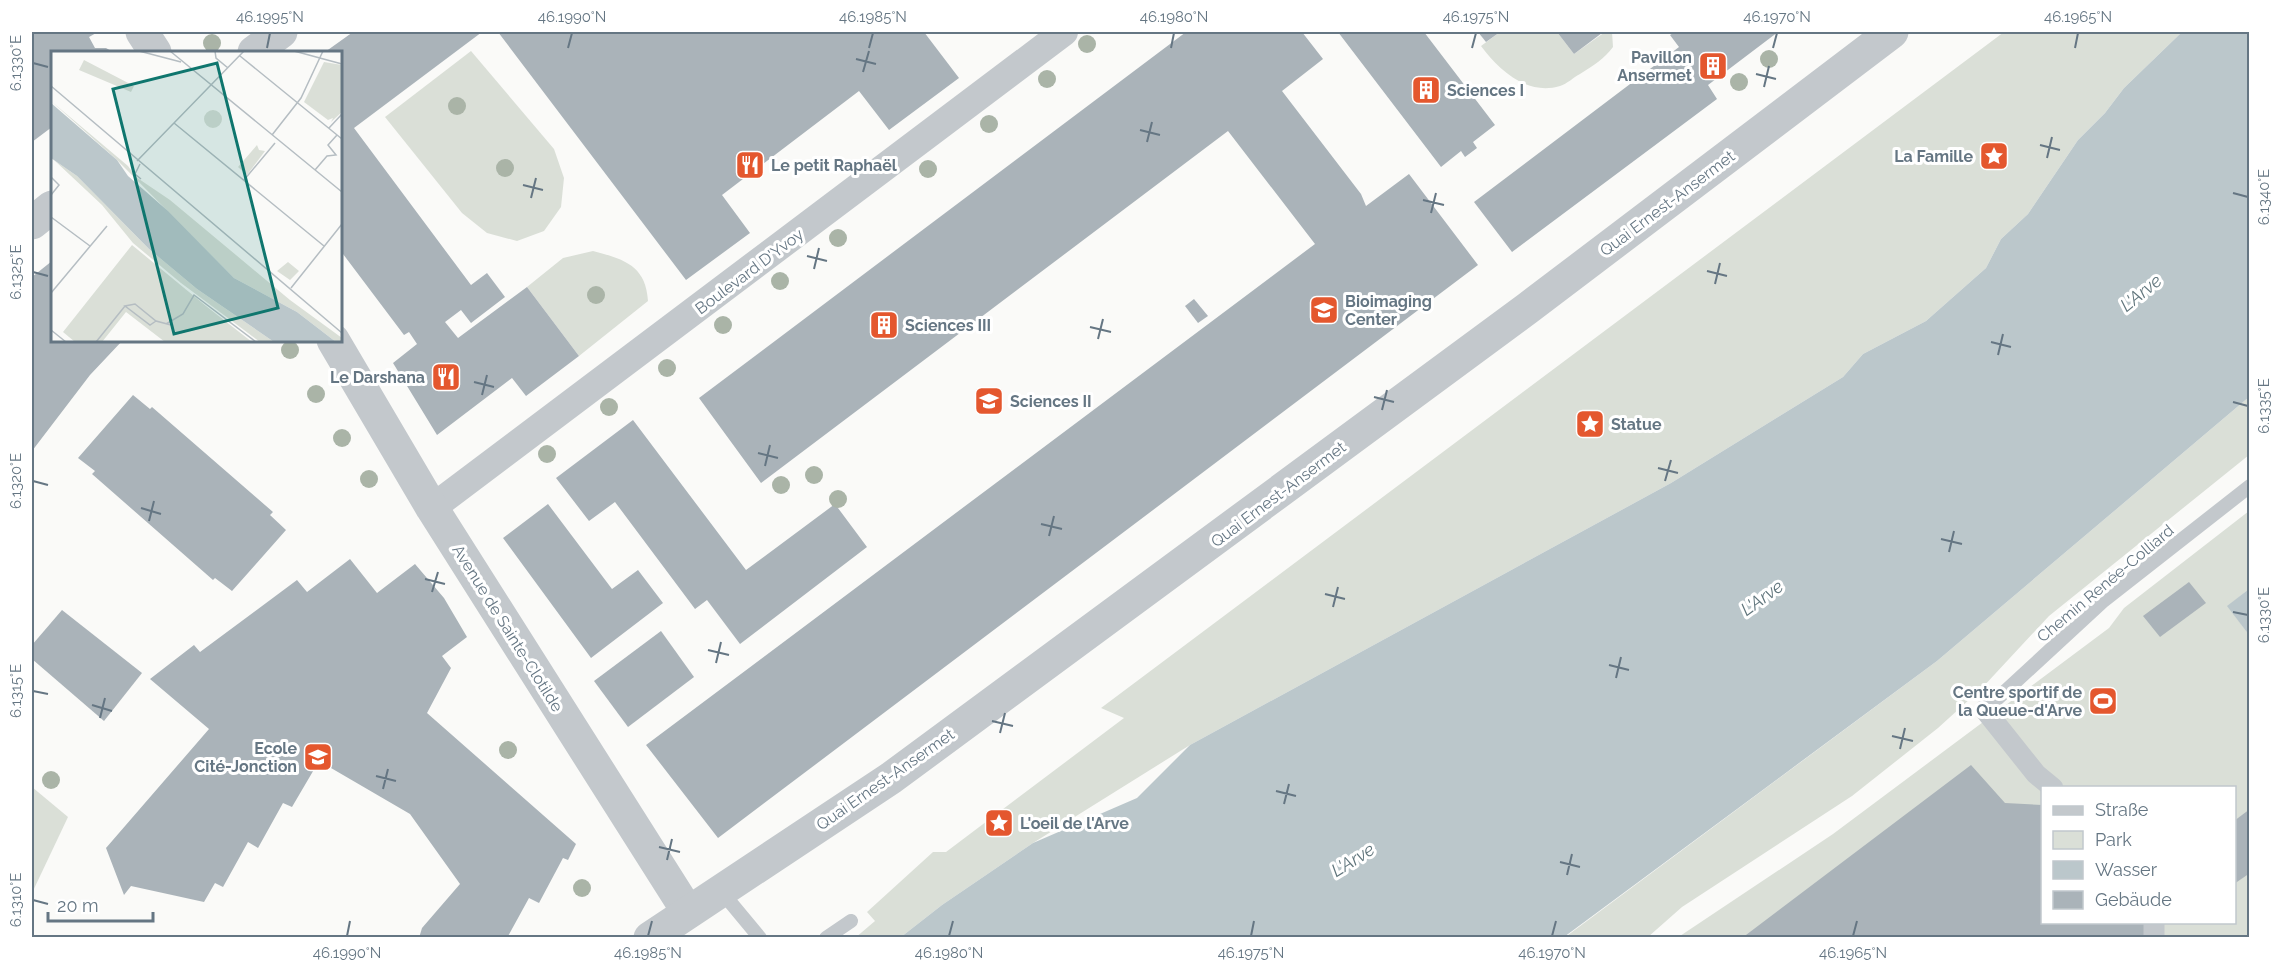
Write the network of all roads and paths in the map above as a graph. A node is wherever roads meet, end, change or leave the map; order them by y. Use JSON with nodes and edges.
{"nodes":[{"id":1,"x":142,"y":32,"type":"edge"},
{"id":2,"x":281,"y":32,"type":"edge"},
{"id":3,"x":1064,"y":32,"type":"edge"},
{"id":4,"x":1893,"y":32,"type":"edge"},
{"id":5,"x":154,"y":51,"type":"edge"},
{"id":6,"x":255,"y":51,"type":"edge"},
{"id":7,"x":51,"y":208,"type":"edge"},
{"id":8,"x":32,"y":223,"type":"edge"},
{"id":9,"x":334,"y":342,"type":"edge"},
{"id":10,"x":2250,"y":486,"type":"edge"},
{"id":11,"x":432,"y":508,"type":"junction"},
{"id":12,"x":1985,"y":710,"type":"joint"},
{"id":13,"x":2051,"y":786,"type":"edge"},
{"id":14,"x":721,"y":891,"type":"junction"},
{"id":15,"x":688,"y":912,"type":"junction"},
{"id":16,"x":851,"y":921,"type":"dead end"},
{"id":17,"x":650,"y":938,"type":"edge"},
{"id":18,"x":760,"y":938,"type":"edge"},
{"id":19,"x":826,"y":938,"type":"edge"}],
"edges":[{"from":1,"to":5,"type":"street"},
{"from":2,"to":6,"type":"street"},
{"from":3,"to":11,"type":"street","name":"Boulevard D'Yvoy"},
{"from":4,"to":14,"type":"street","name":"Quai Ernest-Ansermet"},
{"from":7,"to":8,"type":"street"},
{"from":9,"to":11,"type":"street","name":"Avenue de Sainte-Clotilde"},
{"from":10,"to":12,"type":"lane","name":"Chemin Renée-Colliard"},
{"from":11,"to":15,"type":"street","name":"Avenue de Sainte-Clotilde"},
{"from":12,"to":13,"type":"street"},
{"from":14,"to":15,"type":"street","name":"Quai Ernest-Ansermet"},
{"from":14,"to":18,"type":"lane"},
{"from":15,"to":17,"type":"street","name":"Quai Ernest-Ansermet"},
{"from":16,"to":19,"type":"lane"}]}
